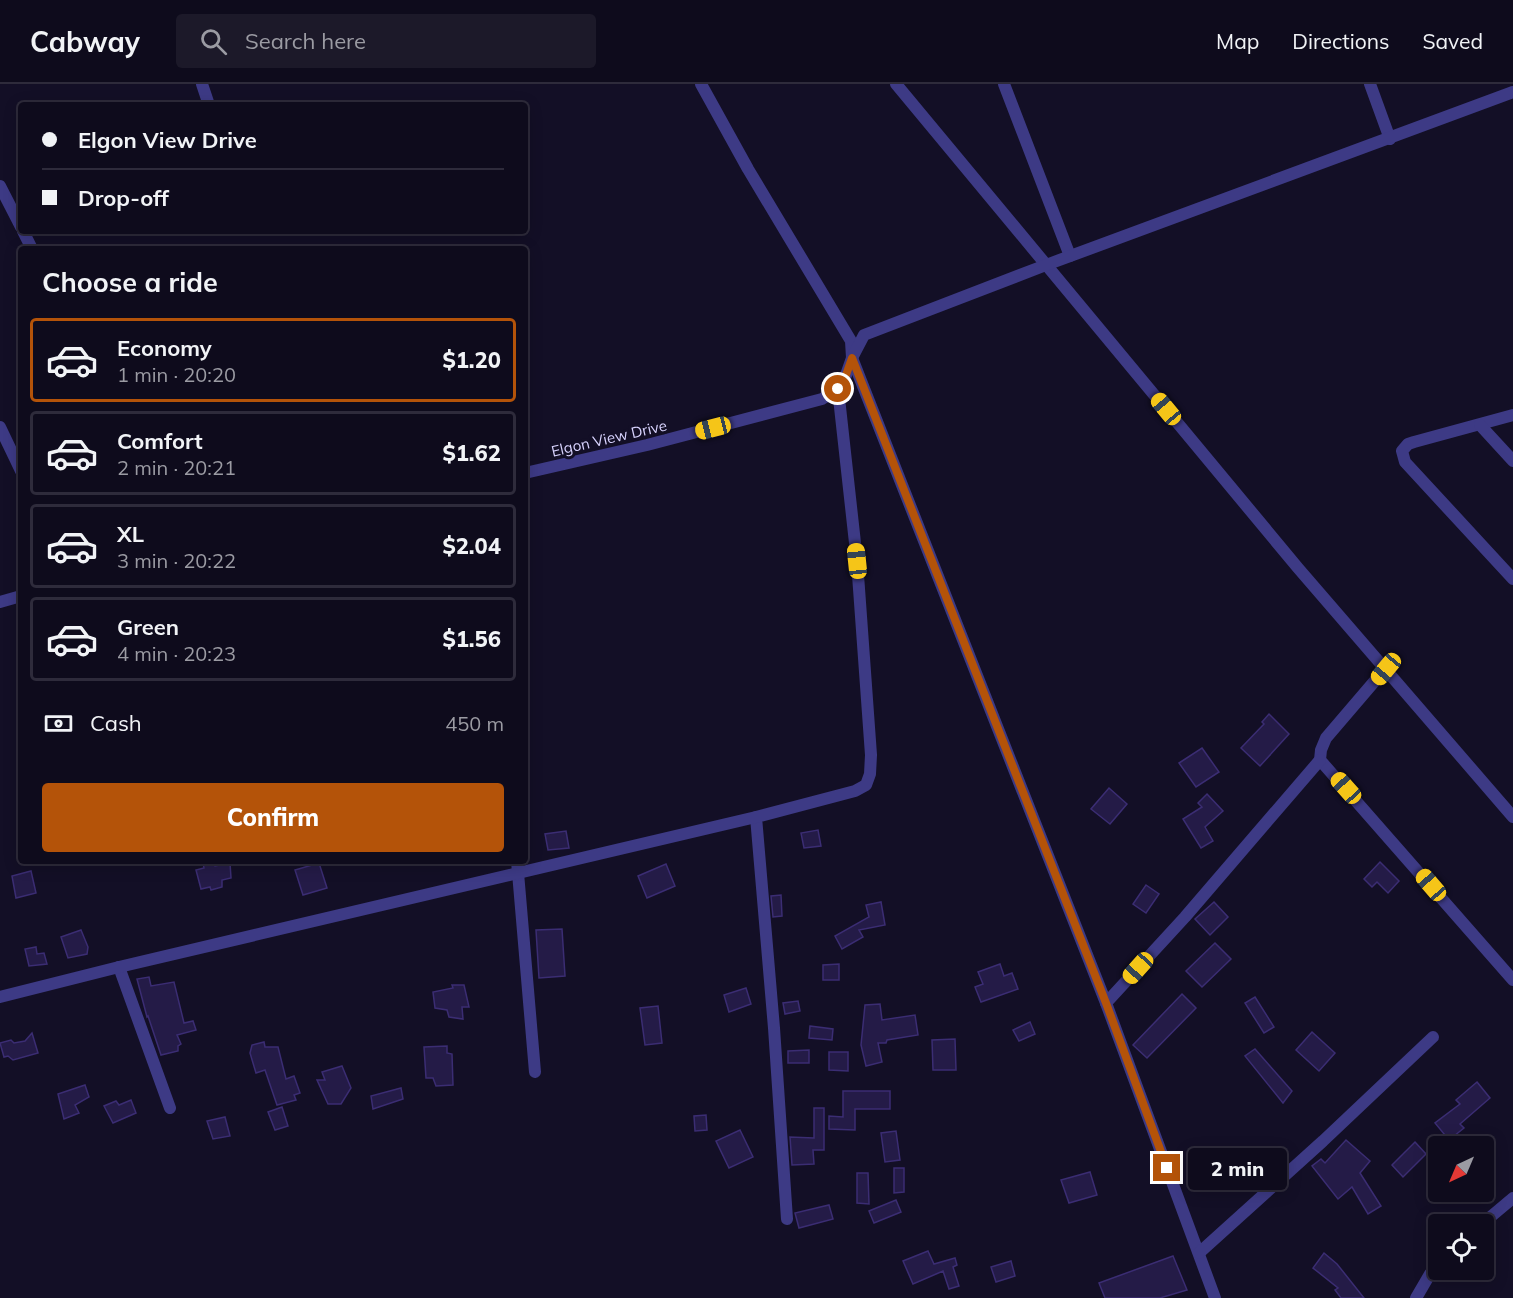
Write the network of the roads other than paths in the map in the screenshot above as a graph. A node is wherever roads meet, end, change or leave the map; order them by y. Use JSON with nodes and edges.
{"nodes":[{"id":1,"x":202,"y":84,"type":"edge"},
{"id":2,"x":701,"y":84,"type":"edge"},
{"id":3,"x":896,"y":84,"type":"edge"},
{"id":4,"x":1004,"y":84,"type":"edge"},
{"id":5,"x":1370,"y":84,"type":"edge"},
{"id":6,"x":1513,"y":92,"type":"edge"},
{"id":7,"x":208,"y":102,"type":"edge"},
{"id":8,"x":1390,"y":139,"type":"junction"},
{"id":9,"x":0,"y":186,"type":"edge"},
{"id":10,"x":18,"y":221,"type":"edge"},
{"id":11,"x":1070,"y":256,"type":"junction"},
{"id":12,"x":1046,"y":265,"type":"junction"},
{"id":13,"x":852,"y":358,"type":"junction"},
{"id":14,"x":838,"y":389,"type":"junction"},
{"id":15,"x":1513,"y":415,"type":"edge"},
{"id":16,"x":1480,"y":425,"type":"junction"},
{"id":17,"x":0,"y":427,"type":"edge"},
{"id":18,"x":1513,"y":460,"type":"edge"},
{"id":19,"x":18,"y":465,"type":"edge"},
{"id":20,"x":528,"y":472,"type":"edge"},
{"id":21,"x":1513,"y":579,"type":"edge"},
{"id":22,"x":18,"y":597,"type":"edge"},
{"id":23,"x":0,"y":602,"type":"edge"},
{"id":24,"x":1386,"y":669,"type":"junction"},
{"id":25,"x":1320,"y":760,"type":"junction"},
{"id":26,"x":1513,"y":816,"type":"edge"},
{"id":27,"x":756,"y":817,"type":"junction"},
{"id":28,"x":518,"y":867,"type":"edge"},
{"id":29,"x":119,"y":967,"type":"junction"},
{"id":30,"x":1513,"y":981,"type":"edge"},
{"id":31,"x":0,"y":997,"type":"edge"},
{"id":32,"x":1106,"y":1003,"type":"junction"},
{"id":33,"x":1433,"y":1037,"type":"dead end"},
{"id":34,"x":535,"y":1072,"type":"dead end"},
{"id":35,"x":170,"y":1108,"type":"dead end"},
{"id":36,"x":1513,"y":1198,"type":"edge"},
{"id":37,"x":1494,"y":1214,"type":"edge"},
{"id":38,"x":787,"y":1219,"type":"dead end"},
{"id":39,"x":1199,"y":1253,"type":"junction"},
{"id":40,"x":1428,"y":1277,"type":"edge"},
{"id":41,"x":1215,"y":1298,"type":"edge"},
{"id":42,"x":1416,"y":1298,"type":"edge"}],
"edges":[{"from":1,"to":7,"type":"street"},
{"from":2,"to":13,"type":"street"},
{"from":3,"to":12,"type":"street"},
{"from":4,"to":11,"type":"street"},
{"from":5,"to":8,"type":"street"},
{"from":6,"to":8,"type":"street"},
{"from":8,"to":11,"type":"street"},
{"from":9,"to":10,"type":"street"},
{"from":11,"to":12,"type":"street"},
{"from":12,"to":13,"type":"street"},
{"from":12,"to":24,"type":"street"},
{"from":13,"to":14,"type":"street"},
{"from":13,"to":32,"type":"street"},
{"from":14,"to":20,"type":"street","name":"Elgon View Drive"},
{"from":14,"to":27,"type":"street"},
{"from":15,"to":16,"type":"street"},
{"from":16,"to":18,"type":"street"},
{"from":16,"to":21,"type":"street"},
{"from":17,"to":19,"type":"street"},
{"from":22,"to":23,"type":"street"},
{"from":24,"to":25,"type":"street"},
{"from":24,"to":26,"type":"street"},
{"from":25,"to":30,"type":"street"},
{"from":25,"to":32,"type":"street"},
{"from":27,"to":28,"type":"street"},
{"from":27,"to":38,"type":"street"},
{"from":28,"to":29,"type":"street"},
{"from":28,"to":34,"type":"street"},
{"from":29,"to":31,"type":"street"},
{"from":29,"to":35,"type":"street"},
{"from":32,"to":39,"type":"street"},
{"from":33,"to":39,"type":"street"},
{"from":36,"to":37,"type":"street"},
{"from":39,"to":41,"type":"street"},
{"from":40,"to":42,"type":"street"}]}
